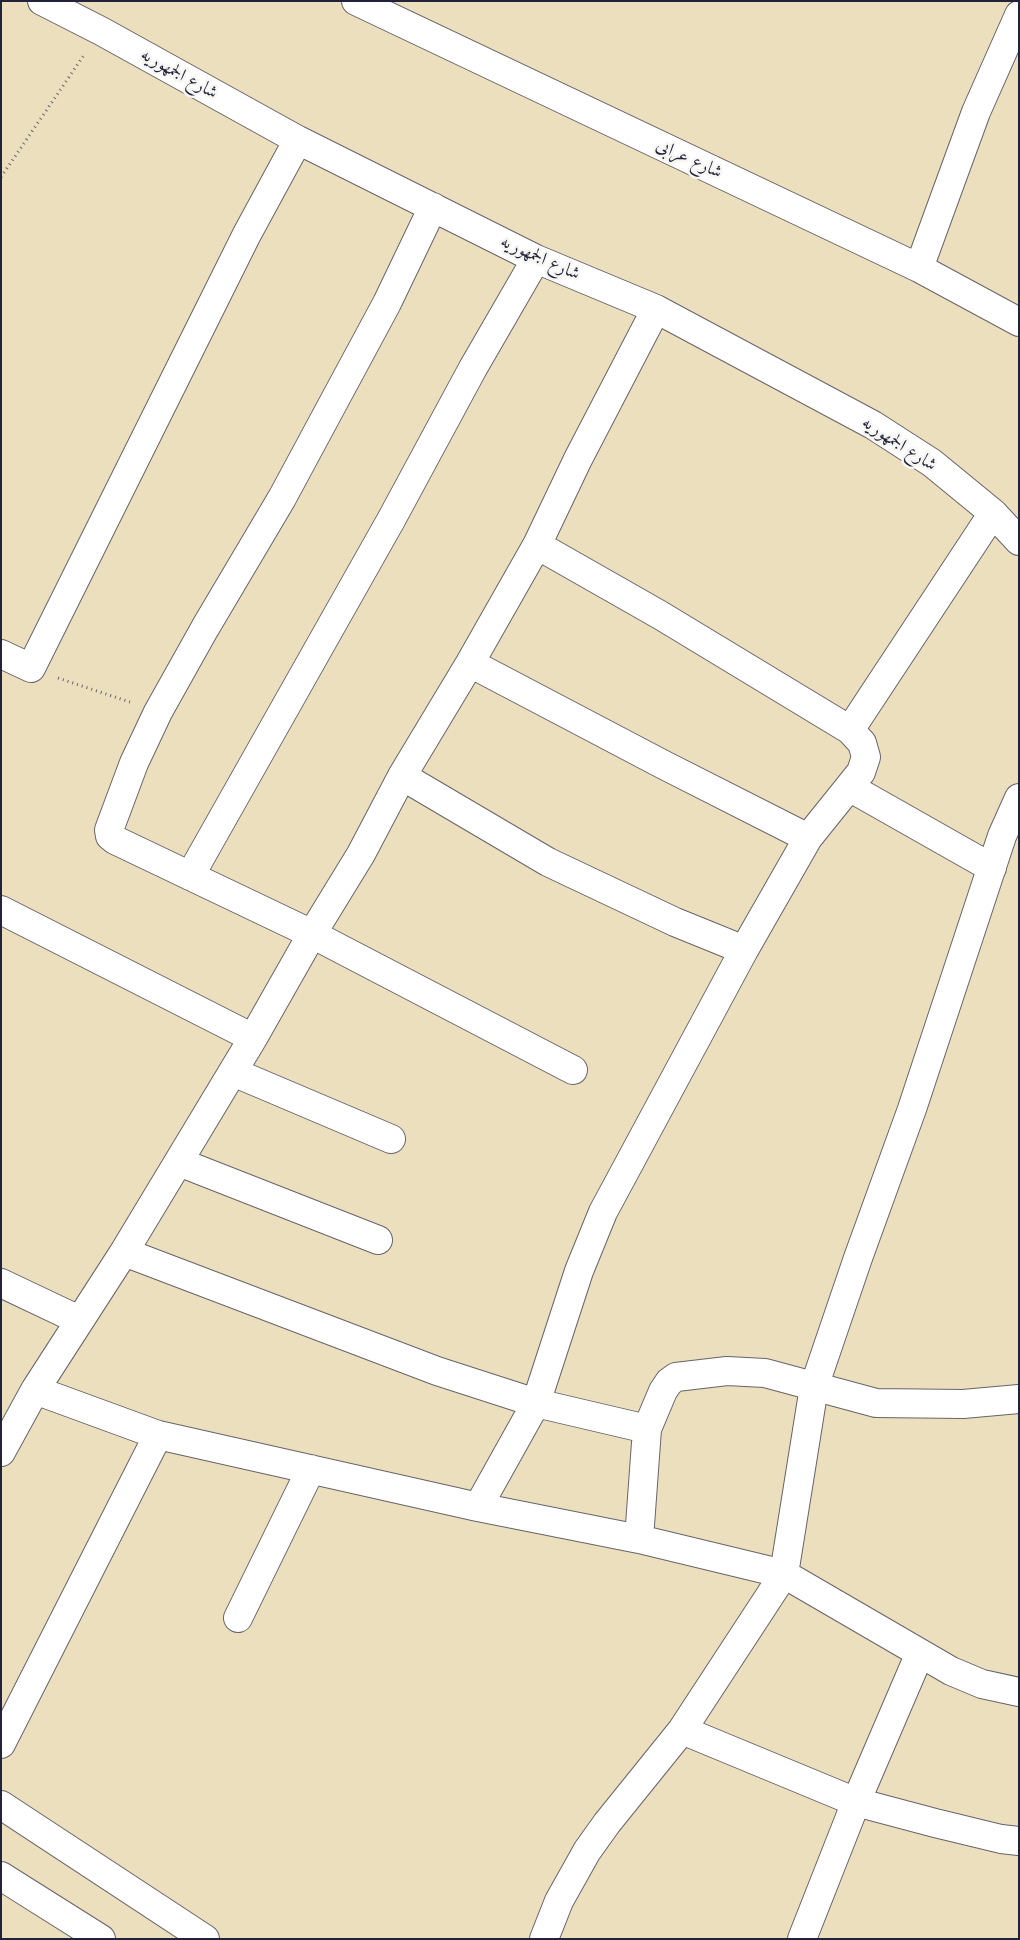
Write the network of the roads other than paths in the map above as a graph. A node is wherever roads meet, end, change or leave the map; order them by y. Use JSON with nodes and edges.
{"nodes":[{"id":1,"x":42,"y":1,"type":"edge"},
{"id":2,"x":356,"y":1,"type":"edge"},
{"id":3,"x":1019,"y":15,"type":"edge"},
{"id":4,"x":298,"y":140,"type":"junction"},
{"id":5,"x":433,"y":207,"type":"junction"},
{"id":6,"x":536,"y":259,"type":"junction"},
{"id":7,"x":919,"y":268,"type":"junction"},
{"id":8,"x":656,"y":309,"type":"junction"},
{"id":9,"x":1016,"y":315,"type":"edge"},
{"id":10,"x":993,"y":513,"type":"junction"},
{"id":11,"x":1019,"y":541,"type":"edge"},
{"id":12,"x":537,"y":545,"type":"junction"},
{"id":13,"x":1,"y":654,"type":"edge"},
{"id":14,"x":470,"y":663,"type":"junction"},
{"id":15,"x":850,"y":730,"type":"junction"},
{"id":16,"x":402,"y":776,"type":"junction"},
{"id":17,"x":849,"y":787,"type":"junction"},
{"id":18,"x":1019,"y":798,"type":"edge"},
{"id":19,"x":808,"y":838,"type":"junction"},
{"id":20,"x":1011,"y":840,"type":"edge"},
{"id":21,"x":992,"y":868,"type":"junction"},
{"id":22,"x":190,"y":876,"type":"junction"},
{"id":23,"x":1,"y":910,"type":"edge"},
{"id":24,"x":312,"y":934,"type":"junction"},
{"id":25,"x":744,"y":950,"type":"junction"},
{"id":26,"x":254,"y":1038,"type":"junction"},
{"id":27,"x":573,"y":1070,"type":"dead end"},
{"id":28,"x":233,"y":1072,"type":"junction"},
{"id":29,"x":391,"y":1139,"type":"dead end"},
{"id":30,"x":179,"y":1162,"type":"junction"},
{"id":31,"x":378,"y":1240,"type":"dead end"},
{"id":32,"x":124,"y":1252,"type":"junction"},
{"id":33,"x":1,"y":1284,"type":"edge"},
{"id":34,"x":79,"y":1320,"type":"junction"},
{"id":35,"x":814,"y":1387,"type":"junction"},
{"id":36,"x":35,"y":1390,"type":"junction"},
{"id":37,"x":1019,"y":1399,"type":"edge"},
{"id":38,"x":536,"y":1402,"type":"junction"},
{"id":39,"x":648,"y":1429,"type":"junction"},
{"id":40,"x":158,"y":1435,"type":"junction"},
{"id":41,"x":4,"y":1441,"type":"edge"},
{"id":42,"x":311,"y":1469,"type":"junction"},
{"id":43,"x":478,"y":1507,"type":"junction"},
{"id":44,"x":639,"y":1539,"type":"junction"},
{"id":45,"x":784,"y":1574,"type":"junction"},
{"id":46,"x":238,"y":1618,"type":"dead end"},
{"id":47,"x":920,"y":1653,"type":"junction"},
{"id":48,"x":1019,"y":1692,"type":"edge"},
{"id":49,"x":682,"y":1730,"type":"junction"},
{"id":50,"x":1,"y":1744,"type":"edge"},
{"id":51,"x":856,"y":1802,"type":"junction"},
{"id":52,"x":1,"y":1804,"type":"edge"},
{"id":53,"x":1019,"y":1841,"type":"edge"},
{"id":54,"x":1,"y":1876,"type":"edge"},
{"id":55,"x":102,"y":1939,"type":"edge"},
{"id":56,"x":205,"y":1939,"type":"edge"},
{"id":57,"x":544,"y":1939,"type":"edge"},
{"id":58,"x":802,"y":1939,"type":"edge"}],
"edges":[{"from":1,"to":4,"type":"street","name":"شارع الجمهوريه"},
{"from":2,"to":7,"type":"street","name":"شارع عرابى"},
{"from":3,"to":7,"type":"street"},
{"from":4,"to":5,"type":"street","name":"شارع الجمهوريه"},
{"from":4,"to":13,"type":"street"},
{"from":5,"to":6,"type":"street","name":"شارع الجمهوريه"},
{"from":5,"to":22,"type":"street"},
{"from":6,"to":8,"type":"street","name":"شارع الجمهوريه"},
{"from":6,"to":22,"type":"street"},
{"from":7,"to":9,"type":"street","name":"شارع عرابى"},
{"from":8,"to":10,"type":"street","name":"شارع الجمهوريه"},
{"from":8,"to":12,"type":"street"},
{"from":10,"to":11,"type":"street","name":"شارع الجمهوريه"},
{"from":10,"to":15,"type":"street"},
{"from":12,"to":14,"type":"street"},
{"from":12,"to":15,"type":"street"},
{"from":14,"to":16,"type":"street"},
{"from":14,"to":19,"type":"street"},
{"from":15,"to":17,"type":"street"},
{"from":16,"to":24,"type":"street"},
{"from":16,"to":25,"type":"street"},
{"from":17,"to":19,"type":"street"},
{"from":17,"to":21,"type":"street"},
{"from":18,"to":20,"type":"street"},
{"from":19,"to":25,"type":"street"},
{"from":20,"to":21,"type":"street"},
{"from":21,"to":35,"type":"street"},
{"from":22,"to":24,"type":"street"},
{"from":23,"to":26,"type":"street"},
{"from":24,"to":26,"type":"street"},
{"from":24,"to":27,"type":"street"},
{"from":25,"to":38,"type":"street"},
{"from":26,"to":28,"type":"street"},
{"from":28,"to":29,"type":"street"},
{"from":28,"to":30,"type":"street"},
{"from":30,"to":31,"type":"street"},
{"from":30,"to":32,"type":"street"},
{"from":32,"to":34,"type":"street"},
{"from":32,"to":38,"type":"street"},
{"from":33,"to":34,"type":"street"},
{"from":34,"to":36,"type":"street"},
{"from":35,"to":37,"type":"street"},
{"from":35,"to":39,"type":"street"},
{"from":35,"to":45,"type":"street"},
{"from":36,"to":40,"type":"street"},
{"from":36,"to":41,"type":"street"},
{"from":38,"to":39,"type":"street"},
{"from":38,"to":43,"type":"street"},
{"from":39,"to":44,"type":"street"},
{"from":40,"to":42,"type":"street"},
{"from":40,"to":50,"type":"street"},
{"from":42,"to":43,"type":"street"},
{"from":42,"to":46,"type":"street"},
{"from":43,"to":44,"type":"street"},
{"from":44,"to":45,"type":"street"},
{"from":45,"to":47,"type":"street"},
{"from":45,"to":49,"type":"street"},
{"from":47,"to":48,"type":"street"},
{"from":47,"to":51,"type":"street"},
{"from":49,"to":51,"type":"street"},
{"from":49,"to":57,"type":"street"},
{"from":51,"to":53,"type":"street"},
{"from":51,"to":58,"type":"street"},
{"from":52,"to":56,"type":"street"},
{"from":54,"to":55,"type":"street"}]}
